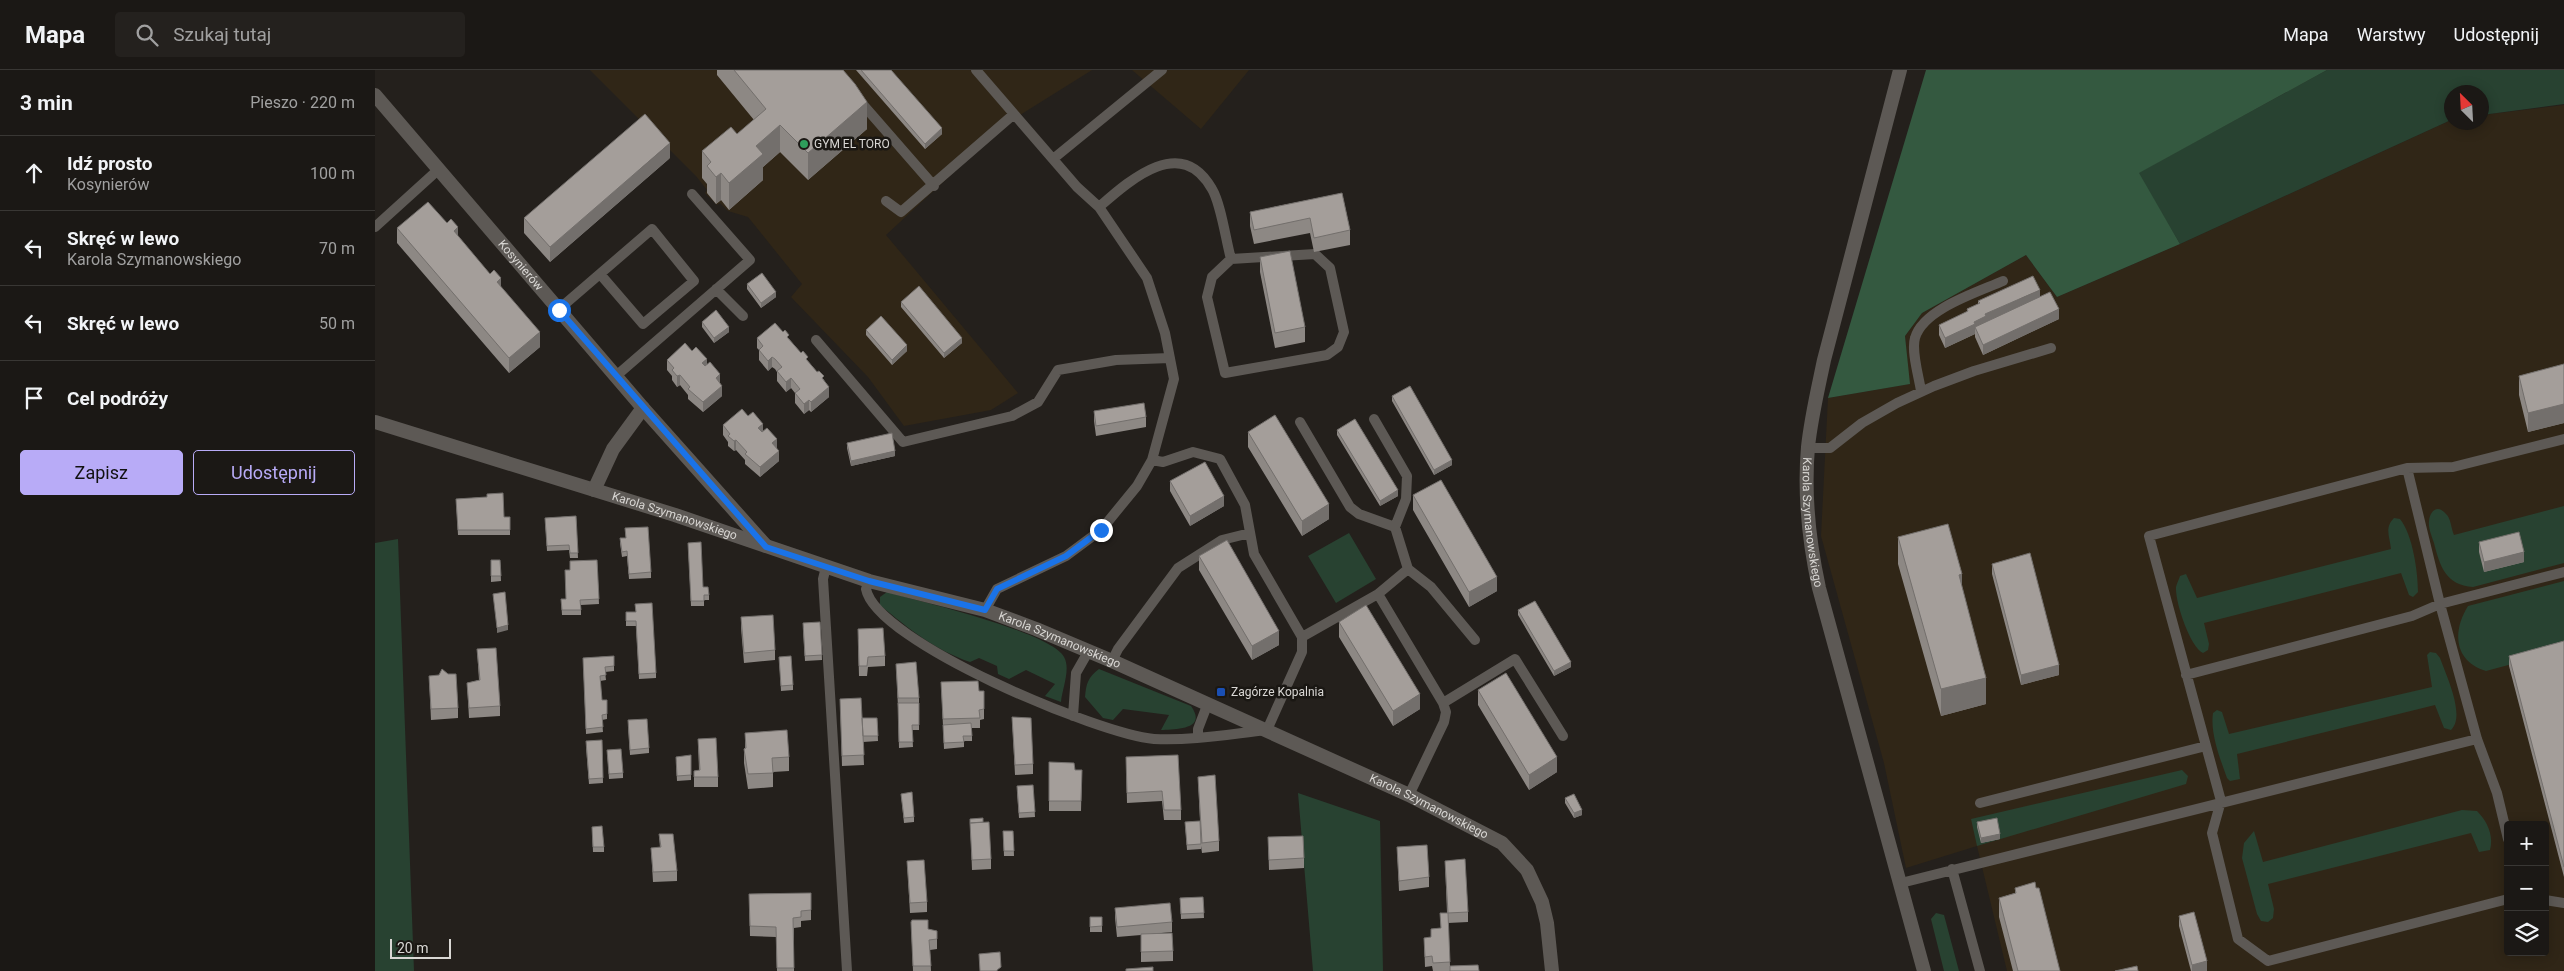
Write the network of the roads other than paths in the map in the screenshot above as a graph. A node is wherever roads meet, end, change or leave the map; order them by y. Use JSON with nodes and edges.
{"nodes":[{"id":1,"x":976,"y":70,"type":"edge"},
{"id":2,"x":1163,"y":70,"type":"edge"},
{"id":3,"x":1900,"y":70,"type":"edge"},
{"id":4,"x":853,"y":92,"type":"edge"},
{"id":5,"x":375,"y":95,"type":"edge"},
{"id":6,"x":1014,"y":114,"type":"junction"},
{"id":7,"x":1053,"y":159,"type":"junction"},
{"id":8,"x":439,"y":169,"type":"junction"},
{"id":9,"x":933,"y":186,"type":"junction"},
{"id":10,"x":692,"y":194,"type":"dead end"},
{"id":11,"x":887,"y":202,"type":"dead end"},
{"id":12,"x":1099,"y":207,"type":"junction"},
{"id":13,"x":375,"y":227,"type":"edge"},
{"id":14,"x":1231,"y":259,"type":"junction"},
{"id":15,"x":600,"y":274,"type":"junction"},
{"id":16,"x":2003,"y":280,"type":"dead end"},
{"id":17,"x":716,"y":289,"type":"junction"},
{"id":18,"x":559,"y":310,"type":"junction"},
{"id":19,"x":743,"y":316,"type":"dead end"},
{"id":20,"x":816,"y":340,"type":"dead end"},
{"id":21,"x":2051,"y":348,"type":"dead end"},
{"id":22,"x":1170,"y":358,"type":"junction"},
{"id":23,"x":616,"y":376,"type":"junction"},
{"id":24,"x":1921,"y":391,"type":"junction"},
{"id":25,"x":643,"y":408,"type":"junction"},
{"id":26,"x":1374,"y":419,"type":"dead end"},
{"id":27,"x":375,"y":422,"type":"edge"},
{"id":28,"x":1300,"y":422,"type":"dead end"},
{"id":29,"x":2564,"y":439,"type":"edge"},
{"id":30,"x":1808,"y":448,"type":"junction"},
{"id":31,"x":1151,"y":460,"type":"junction"},
{"id":32,"x":2407,"y":468,"type":"junction"},
{"id":33,"x":594,"y":490,"type":"junction"},
{"id":34,"x":1395,"y":528,"type":"junction"},
{"id":35,"x":1250,"y":533,"type":"junction"},
{"id":36,"x":766,"y":547,"type":"junction"},
{"id":37,"x":826,"y":567,"type":"junction"},
{"id":38,"x":1408,"y":569,"type":"junction"},
{"id":39,"x":2564,"y":572,"type":"edge"},
{"id":40,"x":869,"y":581,"type":"junction"},
{"id":41,"x":1377,"y":594,"type":"junction"},
{"id":42,"x":2440,"y":604,"type":"junction"},
{"id":43,"x":985,"y":610,"type":"junction"},
{"id":44,"x":1302,"y":637,"type":"junction"},
{"id":45,"x":1475,"y":640,"type":"dead end"},
{"id":46,"x":1088,"y":652,"type":"junction"},
{"id":47,"x":1112,"y":662,"type":"junction"},
{"id":48,"x":2186,"y":675,"type":"junction"},
{"id":49,"x":1443,"y":703,"type":"junction"},
{"id":50,"x":1208,"y":704,"type":"junction"},
{"id":51,"x":1073,"y":716,"type":"junction"},
{"id":52,"x":1267,"y":730,"type":"junction"},
{"id":53,"x":1563,"y":736,"type":"dead end"},
{"id":54,"x":1198,"y":738,"type":"junction"},
{"id":55,"x":2477,"y":739,"type":"junction"},
{"id":56,"x":2206,"y":746,"type":"junction"},
{"id":57,"x":1409,"y":795,"type":"junction"},
{"id":58,"x":2221,"y":801,"type":"junction"},
{"id":59,"x":1980,"y":803,"type":"dead end"},
{"id":60,"x":2504,"y":822,"type":"edge"},
{"id":61,"x":1953,"y":869,"type":"junction"},
{"id":62,"x":1901,"y":883,"type":"junction"},
{"id":63,"x":2504,"y":900,"type":"edge"},
{"id":64,"x":2549,"y":901,"type":"edge"},
{"id":65,"x":2564,"y":903,"type":"edge"},
{"id":66,"x":847,"y":971,"type":"edge"},
{"id":67,"x":1552,"y":971,"type":"edge"},
{"id":68,"x":1924,"y":971,"type":"edge"},
{"id":69,"x":1980,"y":971,"type":"edge"}],
"edges":[{"from":1,"to":6,"type":"lane"},
{"from":2,"to":7,"type":"lane"},
{"from":3,"to":30,"type":"street","name":"Karola Szymanowskiego"},
{"from":4,"to":9,"type":"lane"},
{"from":5,"to":8,"type":"street","name":"Kosynierów"},
{"from":6,"to":7,"type":"lane"},
{"from":6,"to":9,"type":"lane"},
{"from":7,"to":12,"type":"lane"},
{"from":8,"to":13,"type":"lane"},
{"from":8,"to":18,"type":"street","name":"Kosynierów"},
{"from":9,"to":11,"type":"lane"},
{"from":10,"to":17,"type":"lane"},
{"from":12,"to":14,"type":"lane"},
{"from":12,"to":22,"type":"lane"},
{"from":14,"to":14,"type":"lane"},
{"from":15,"to":15,"type":"lane"},
{"from":15,"to":18,"type":"lane"},
{"from":16,"to":24,"type":"lane"},
{"from":17,"to":19,"type":"lane"},
{"from":17,"to":23,"type":"lane"},
{"from":18,"to":23,"type":"street","name":"Kosynierów"},
{"from":20,"to":22,"type":"lane"},
{"from":21,"to":24,"type":"lane"},
{"from":22,"to":31,"type":"lane"},
{"from":23,"to":25,"type":"street","name":"Kosynierów"},
{"from":24,"to":30,"type":"lane"},
{"from":25,"to":33,"type":"street"},
{"from":25,"to":36,"type":"street","name":"Kosynierów"},
{"from":26,"to":34,"type":"lane"},
{"from":27,"to":33,"type":"street","name":"Karola Szymanowskiego"},
{"from":28,"to":34,"type":"lane"},
{"from":29,"to":32,"type":"lane"},
{"from":30,"to":62,"type":"street","name":"Karola Szymanowskiego"},
{"from":31,"to":35,"type":"lane"},
{"from":31,"to":43,"type":"lane"},
{"from":32,"to":42,"type":"lane"},
{"from":32,"to":48,"type":"lane"},
{"from":33,"to":36,"type":"street","name":"Karola Szymanowskiego"},
{"from":34,"to":38,"type":"lane"},
{"from":35,"to":44,"type":"lane"},
{"from":35,"to":47,"type":"lane"},
{"from":36,"to":37,"type":"street","name":"Karola Szymanowskiego"},
{"from":37,"to":40,"type":"street","name":"Karola Szymanowskiego"},
{"from":37,"to":66,"type":"lane"},
{"from":38,"to":41,"type":"lane"},
{"from":38,"to":45,"type":"lane"},
{"from":39,"to":42,"type":"lane"},
{"from":40,"to":43,"type":"street","name":"Karola Szymanowskiego"},
{"from":40,"to":51,"type":"lane"},
{"from":41,"to":44,"type":"lane"},
{"from":41,"to":49,"type":"lane"},
{"from":42,"to":48,"type":"lane"},
{"from":42,"to":55,"type":"lane"},
{"from":43,"to":46,"type":"street","name":"Karola Szymanowskiego"},
{"from":44,"to":52,"type":"lane"},
{"from":46,"to":47,"type":"street","name":"Karola Szymanowskiego"},
{"from":46,"to":51,"type":"lane"},
{"from":47,"to":50,"type":"street","name":"Karola Szymanowskiego"},
{"from":48,"to":56,"type":"lane"},
{"from":49,"to":53,"type":"lane"},
{"from":49,"to":57,"type":"lane"},
{"from":50,"to":52,"type":"street","name":"Karola Szymanowskiego"},
{"from":50,"to":54,"type":"lane"},
{"from":51,"to":54,"type":"lane"},
{"from":52,"to":54,"type":"lane"},
{"from":52,"to":57,"type":"street","name":"Karola Szymanowskiego"},
{"from":55,"to":58,"type":"lane"},
{"from":55,"to":60,"type":"lane"},
{"from":56,"to":58,"type":"lane"},
{"from":56,"to":59,"type":"lane"},
{"from":57,"to":67,"type":"street","name":"Karola Szymanowskiego"},
{"from":58,"to":61,"type":"lane"},
{"from":58,"to":63,"type":"lane"},
{"from":61,"to":62,"type":"lane"},
{"from":61,"to":69,"type":"lane"},
{"from":62,"to":68,"type":"street","name":"Karola Szymanowskiego"},
{"from":64,"to":65,"type":"lane"}]}
